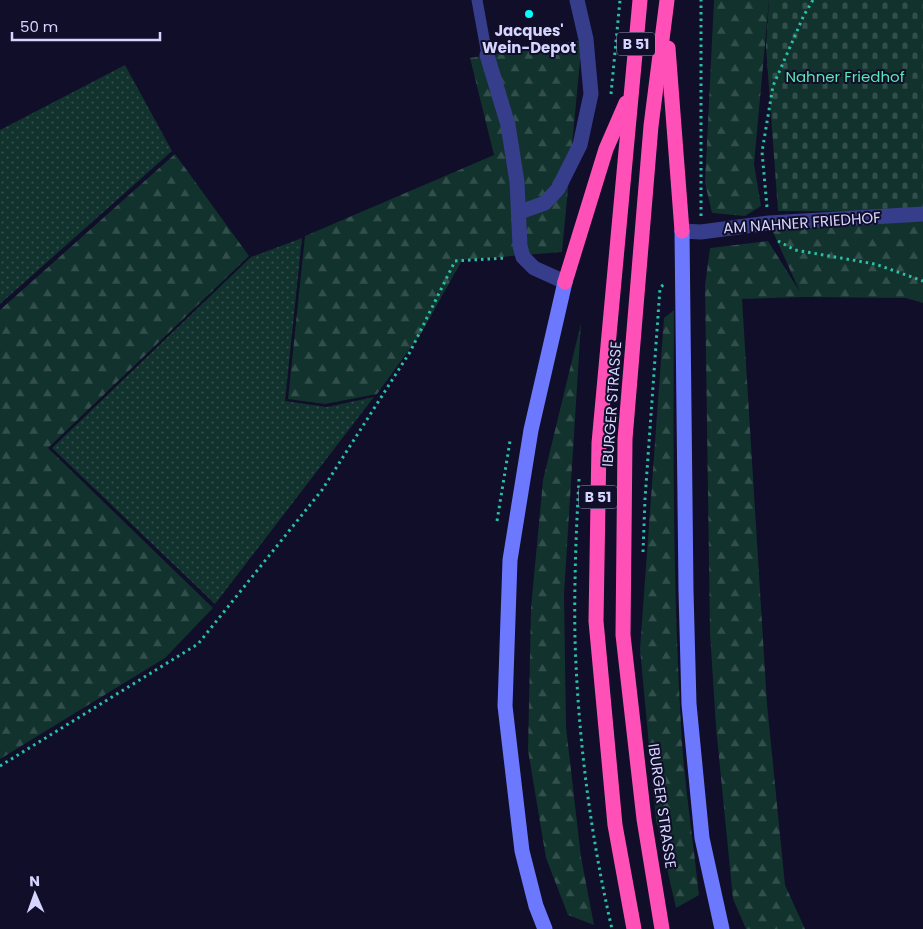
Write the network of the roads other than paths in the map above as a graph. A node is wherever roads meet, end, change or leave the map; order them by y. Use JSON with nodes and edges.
{"nodes":[{"id":1,"x":477,"y":0,"type":"edge"},
{"id":2,"x":577,"y":0,"type":"edge"},
{"id":3,"x":640,"y":0,"type":"edge"},
{"id":4,"x":666,"y":7,"type":"edge"},
{"id":5,"x":487,"y":55,"type":"joint"},
{"id":6,"x":632,"y":87,"type":"junction"},
{"id":7,"x":520,"y":212,"type":"junction"},
{"id":8,"x":923,"y":214,"type":"edge"},
{"id":9,"x":682,"y":230,"type":"junction"},
{"id":10,"x":565,"y":282,"type":"junction"},
{"id":11,"x":719,"y":928,"type":"edge"},
{"id":12,"x":545,"y":929,"type":"edge"},
{"id":13,"x":634,"y":929,"type":"edge"},
{"id":14,"x":662,"y":929,"type":"edge"}],
"edges":[{"from":1,"to":5,"type":"lane"},
{"from":2,"to":7,"type":"street"},
{"from":3,"to":6,"type":"highway","name":"IBURGER STRASSE","number":"B 51"},
{"from":4,"to":9,"type":"highway"},
{"from":4,"to":14,"type":"highway","name":"IBURGER STRASSE","number":"B 51"},
{"from":5,"to":7,"type":"street"},
{"from":6,"to":10,"type":"highway"},
{"from":6,"to":13,"type":"highway","name":"IBURGER STRASSE","number":"B 51"},
{"from":7,"to":10,"type":"street"},
{"from":8,"to":9,"type":"street","name":"AM NAHNER FRIEDHOF"},
{"from":9,"to":11,"type":"street"},
{"from":10,"to":12,"type":"street"}]}
